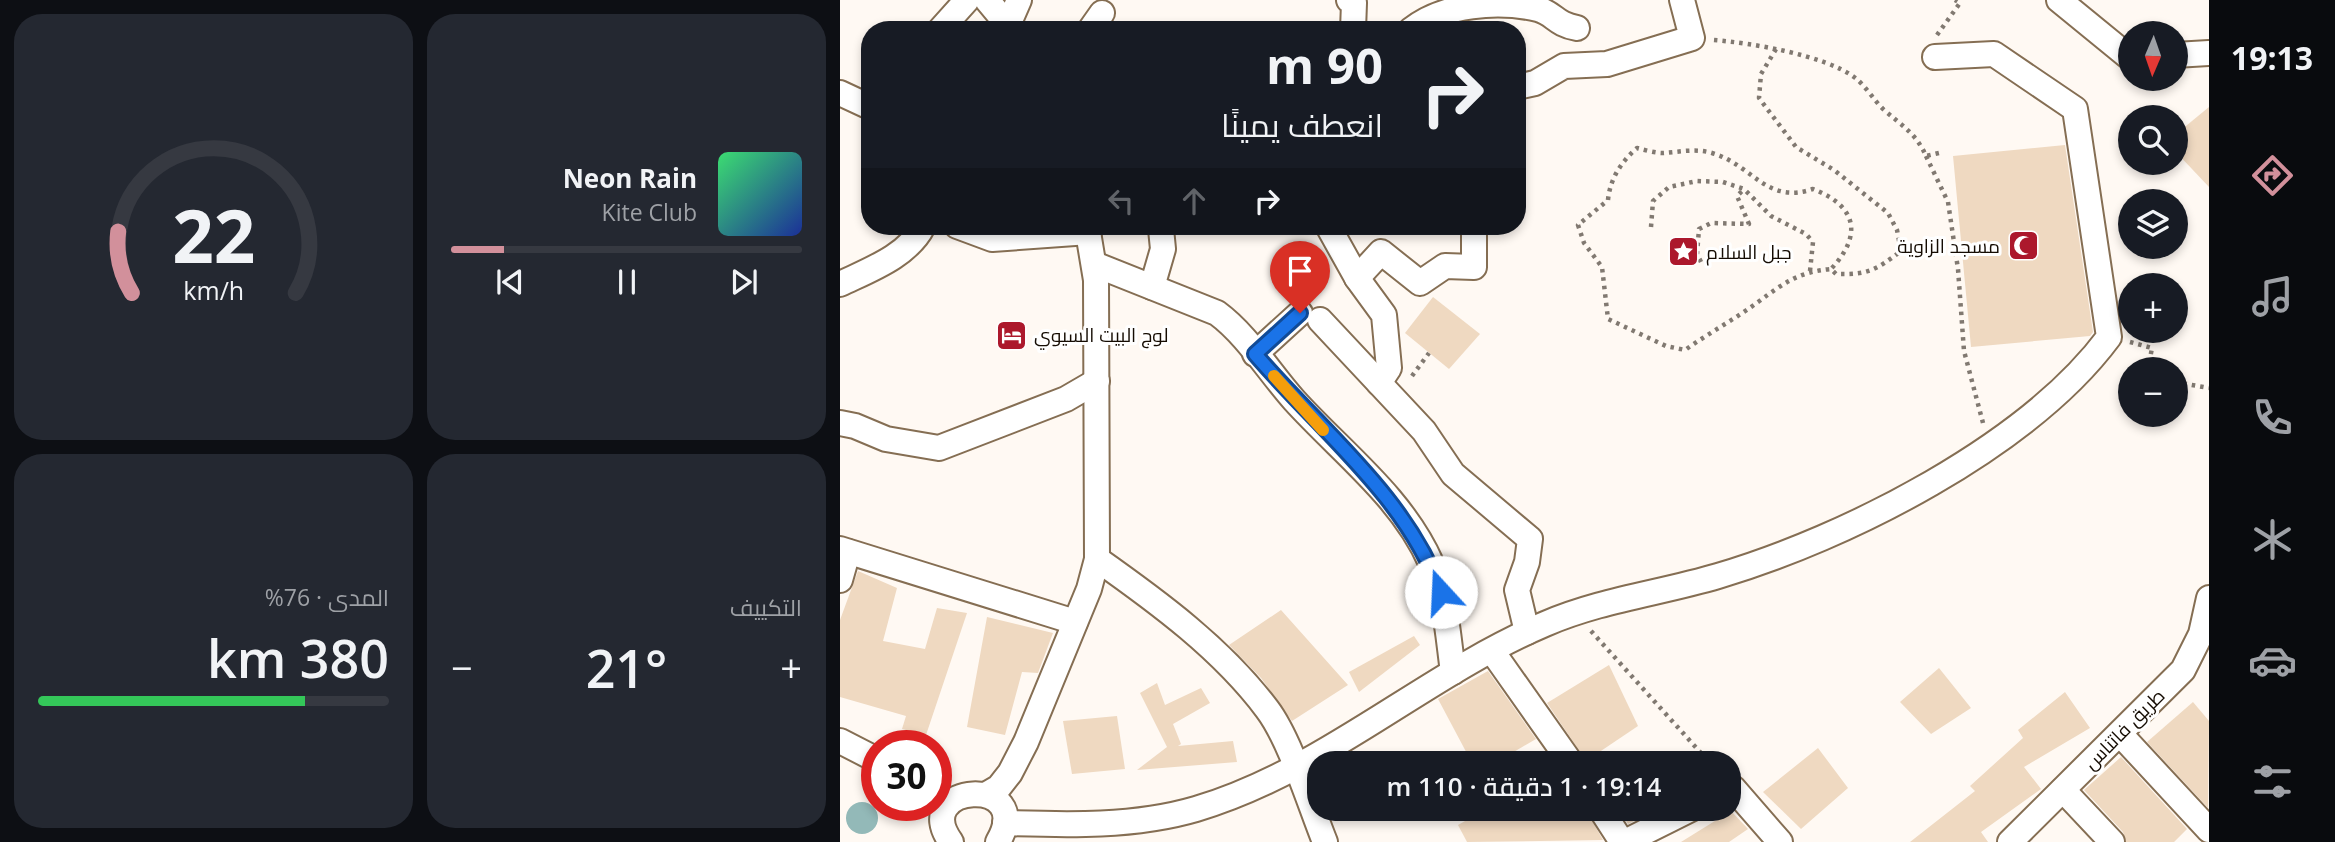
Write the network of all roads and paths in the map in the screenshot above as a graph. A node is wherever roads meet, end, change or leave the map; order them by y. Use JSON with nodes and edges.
{"nodes":[{"id":1,"x":967,"y":0,"type":"edge"},
{"id":2,"x":986,"y":0,"type":"edge"},
{"id":3,"x":1019,"y":0,"type":"edge"},
{"id":4,"x":1349,"y":0,"type":"edge"},
{"id":5,"x":1682,"y":0,"type":"edge"},
{"id":6,"x":1955,"y":0,"type":"edge"},
{"id":7,"x":2059,"y":0,"type":"edge"},
{"id":8,"x":1534,"y":4,"type":"edge"},
{"id":9,"x":948,"y":21,"type":"edge"},
{"id":10,"x":1005,"y":21,"type":"edge"},
{"id":11,"x":1012,"y":21,"type":"edge"},
{"id":12,"x":1353,"y":21,"type":"edge"},
{"id":13,"x":1425,"y":21,"type":"edge"},
{"id":14,"x":1577,"y":28,"type":"dead end"},
{"id":15,"x":1692,"y":38,"type":"junction"},
{"id":16,"x":2118,"y":48,"type":"edge"},
{"id":17,"x":1776,"y":49,"type":"junction"},
{"id":18,"x":2209,"y":53,"type":"edge"},
{"id":19,"x":2188,"y":54,"type":"edge"},
{"id":20,"x":1935,"y":57,"type":"joint"},
{"id":21,"x":1526,"y":85,"type":"edge"},
{"id":22,"x":840,"y":93,"type":"edge"},
{"id":23,"x":861,"y":103,"type":"edge"},
{"id":24,"x":1943,"y":152,"type":"dead end"},
{"id":25,"x":1926,"y":156,"type":"junction"},
{"id":26,"x":1744,"y":188,"type":"junction"},
{"id":27,"x":1651,"y":227,"type":"dead end"},
{"id":28,"x":918,"y":235,"type":"edge"},
{"id":29,"x":981,"y":235,"type":"edge"},
{"id":30,"x":1030,"y":235,"type":"edge"},
{"id":31,"x":1089,"y":235,"type":"edge"},
{"id":32,"x":1162,"y":235,"type":"edge"},
{"id":33,"x":1333,"y":235,"type":"edge"},
{"id":34,"x":1474,"y":235,"type":"edge"},
{"id":35,"x":1701,"y":262,"type":"dead end"},
{"id":36,"x":1094,"y":264,"type":"junction"},
{"id":37,"x":1831,"y":269,"type":"junction"},
{"id":38,"x":1811,"y":271,"type":"junction"},
{"id":39,"x":1357,"y":278,"type":"junction"},
{"id":40,"x":840,"y":284,"type":"edge"},
{"id":41,"x":1152,"y":287,"type":"junction"},
{"id":42,"x":2109,"y":337,"type":"junction"},
{"id":43,"x":1255,"y":354,"type":"junction"},
{"id":44,"x":2150,"y":357,"type":"edge"},
{"id":45,"x":1097,"y":381,"type":"junction"},
{"id":46,"x":1380,"y":383,"type":"junction"},
{"id":47,"x":2188,"y":384,"type":"edge"},
{"id":48,"x":2209,"y":388,"type":"edge"},
{"id":49,"x":1424,"y":400,"type":"dead end"},
{"id":50,"x":840,"y":423,"type":"edge"},
{"id":51,"x":1424,"y":431,"type":"junction"},
{"id":52,"x":1989,"y":446,"type":"junction"},
{"id":53,"x":844,"y":551,"type":"edge"},
{"id":54,"x":1097,"y":559,"type":"junction"},
{"id":55,"x":840,"y":580,"type":"edge"},
{"id":56,"x":2209,"y":598,"type":"edge"},
{"id":57,"x":1574,"y":612,"type":"junction"},
{"id":58,"x":1075,"y":622,"type":"junction"},
{"id":59,"x":1527,"y":632,"type":"junction"},
{"id":60,"x":1492,"y":651,"type":"junction"},
{"id":61,"x":1453,"y":672,"type":"junction"},
{"id":62,"x":2120,"y":734,"type":"junction"},
{"id":63,"x":840,"y":741,"type":"edge"},
{"id":64,"x":1563,"y":751,"type":"edge"},
{"id":65,"x":1699,"y":751,"type":"edge"},
{"id":66,"x":861,"y":752,"type":"edge"},
{"id":67,"x":1296,"y":769,"type":"junction"},
{"id":68,"x":2063,"y":790,"type":"junction"},
{"id":69,"x":952,"y":794,"type":"edge"},
{"id":70,"x":987,"y":794,"type":"junction"},
{"id":71,"x":1741,"y":797,"type":"edge"},
{"id":72,"x":944,"y":821,"type":"edge"},
{"id":73,"x":1609,"y":821,"type":"edge"},
{"id":74,"x":1666,"y":821,"type":"edge"},
{"id":75,"x":2209,"y":830,"type":"edge"},
{"id":76,"x":1001,"y":833,"type":"edge"},
{"id":77,"x":951,"y":842,"type":"edge"},
{"id":78,"x":1325,"y":842,"type":"edge"},
{"id":79,"x":1623,"y":842,"type":"edge"},
{"id":80,"x":1780,"y":842,"type":"edge"},
{"id":81,"x":2010,"y":842,"type":"edge"},
{"id":82,"x":2112,"y":842,"type":"edge"}],
"edges":[{"from":1,"to":9,"type":"street"},
{"from":2,"to":10,"type":"street"},
{"from":3,"to":11,"type":"street"},
{"from":4,"to":12,"type":"street"},
{"from":5,"to":15,"type":"street"},
{"from":6,"to":20,"type":"path"},
{"from":7,"to":16,"type":"street"},
{"from":8,"to":13,"type":"street"},
{"from":8,"to":14,"type":"street"},
{"from":15,"to":17,"type":"path"},
{"from":15,"to":21,"type":"street"},
{"from":17,"to":25,"type":"path"},
{"from":17,"to":37,"type":"path"},
{"from":18,"to":19,"type":"street"},
{"from":20,"to":42,"type":"street"},
{"from":22,"to":23,"type":"street"},
{"from":24,"to":25,"type":"path"},
{"from":25,"to":52,"type":"path"},
{"from":26,"to":27,"type":"path"},
{"from":26,"to":35,"type":"path"},
{"from":26,"to":38,"type":"path"},
{"from":28,"to":40,"type":"street"},
{"from":29,"to":30,"type":"street"},
{"from":31,"to":36,"type":"street"},
{"from":32,"to":41,"type":"street"},
{"from":33,"to":39,"type":"street"},
{"from":34,"to":39,"type":"street"},
{"from":36,"to":41,"type":"street"},
{"from":36,"to":45,"type":"street"},
{"from":37,"to":38,"type":"path"},
{"from":37,"to":38,"type":"path"},
{"from":39,"to":46,"type":"street"},
{"from":41,"to":43,"type":"street"},
{"from":42,"to":44,"type":"path"},
{"from":42,"to":52,"type":"street"},
{"from":43,"to":46,"type":"street"},
{"from":43,"to":61,"type":"street"},
{"from":45,"to":50,"type":"street"},
{"from":45,"to":54,"type":"street"},
{"from":46,"to":51,"type":"street"},
{"from":47,"to":48,"type":"path"},
{"from":49,"to":51,"type":"street"},
{"from":51,"to":59,"type":"street"},
{"from":52,"to":57,"type":"street"},
{"from":53,"to":55,"type":"street"},
{"from":53,"to":58,"type":"street"},
{"from":54,"to":58,"type":"street"},
{"from":54,"to":67,"type":"street"},
{"from":56,"to":62,"type":"street","name":"طريق فاتناس"},
{"from":57,"to":59,"type":"street"},
{"from":57,"to":65,"type":"path"},
{"from":58,"to":70,"type":"street"},
{"from":59,"to":60,"type":"street"},
{"from":60,"to":61,"type":"street"},
{"from":60,"to":64,"type":"street"},
{"from":61,"to":67,"type":"street"},
{"from":62,"to":68,"type":"street","name":"طريق فاتناس"},
{"from":62,"to":75,"type":"street"},
{"from":63,"to":66,"type":"street"},
{"from":67,"to":76,"type":"street"},
{"from":67,"to":78,"type":"street"},
{"from":68,"to":81,"type":"street","name":"طريق فاتناس"},
{"from":68,"to":82,"type":"street"},
{"from":69,"to":70,"type":"street"},
{"from":70,"to":76,"type":"street"},
{"from":71,"to":80,"type":"street"},
{"from":72,"to":77,"type":"street"},
{"from":73,"to":79,"type":"street"},
{"from":74,"to":79,"type":"street"}]}
